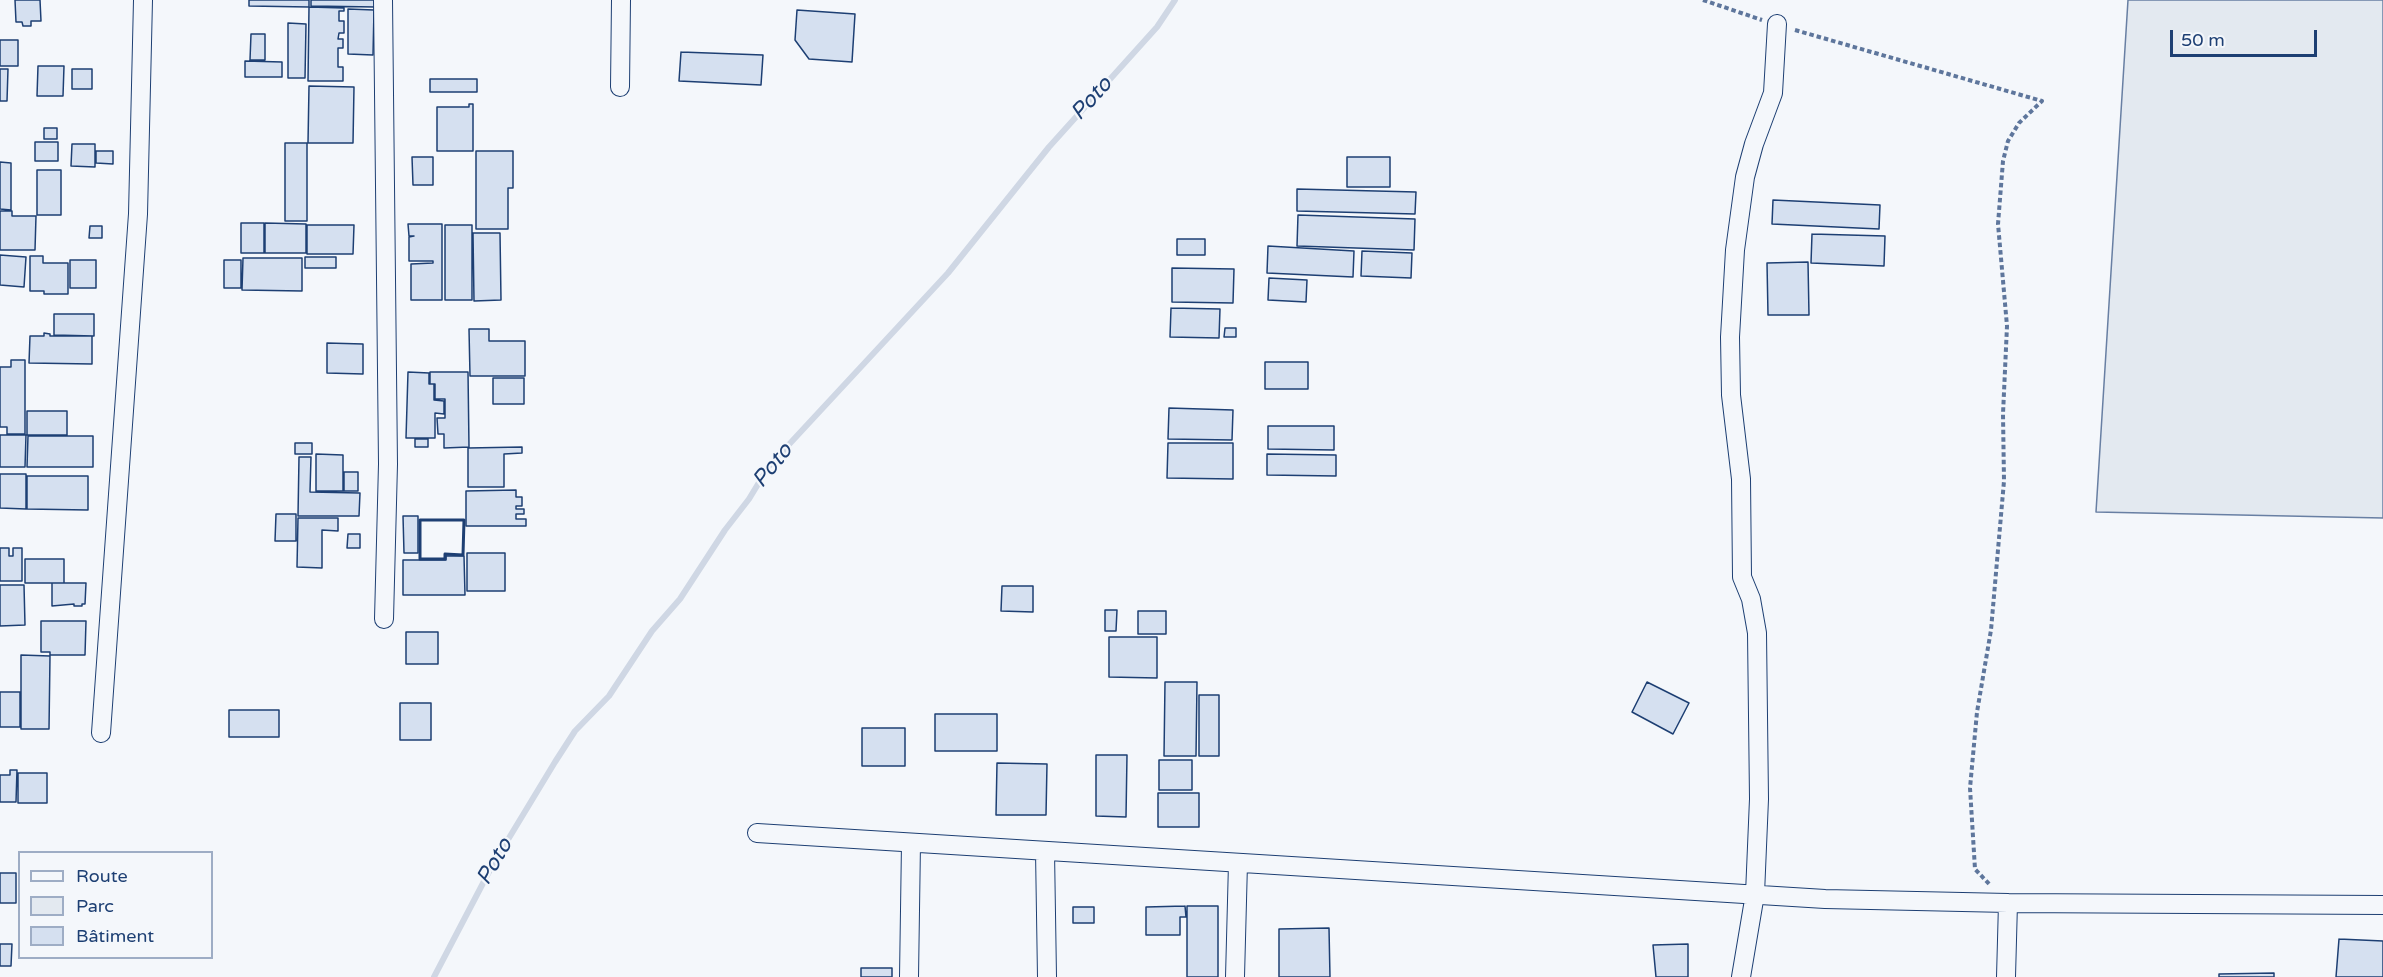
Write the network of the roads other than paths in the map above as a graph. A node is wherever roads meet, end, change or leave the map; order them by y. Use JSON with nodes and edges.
{"nodes":[{"id":1,"x":144,"y":0,"type":"edge"},
{"id":2,"x":383,"y":0,"type":"edge"},
{"id":3,"x":621,"y":0,"type":"edge"},
{"id":4,"x":1777,"y":24,"type":"road end"},
{"id":5,"x":620,"y":87,"type":"dead end"},
{"id":6,"x":384,"y":619,"type":"dead end"},
{"id":7,"x":101,"y":734,"type":"dead end"},
{"id":8,"x":756,"y":833,"type":"dead end"},
{"id":9,"x":911,"y":843,"type":"junction"},
{"id":10,"x":1045,"y":851,"type":"junction"},
{"id":11,"x":1238,"y":863,"type":"junction"},
{"id":12,"x":1755,"y":894,"type":"junction"},
{"id":13,"x":2008,"y":903,"type":"junction"},
{"id":14,"x":2383,"y":905,"type":"edge"},
{"id":15,"x":909,"y":977,"type":"edge"},
{"id":16,"x":1047,"y":977,"type":"edge"},
{"id":17,"x":1235,"y":977,"type":"edge"},
{"id":18,"x":1741,"y":977,"type":"edge"},
{"id":19,"x":2006,"y":977,"type":"edge"}],
"edges":[{"from":1,"to":7,"type":"street"},
{"from":2,"to":6,"type":"street"},
{"from":3,"to":5,"type":"street"},
{"from":4,"to":12,"type":"street"},
{"from":8,"to":9,"type":"street"},
{"from":9,"to":10,"type":"street"},
{"from":9,"to":15,"type":"street"},
{"from":10,"to":11,"type":"street"},
{"from":10,"to":16,"type":"street"},
{"from":11,"to":12,"type":"street"},
{"from":11,"to":17,"type":"street"},
{"from":12,"to":13,"type":"street"},
{"from":12,"to":18,"type":"street"},
{"from":13,"to":14,"type":"street"},
{"from":13,"to":19,"type":"street"}]}
